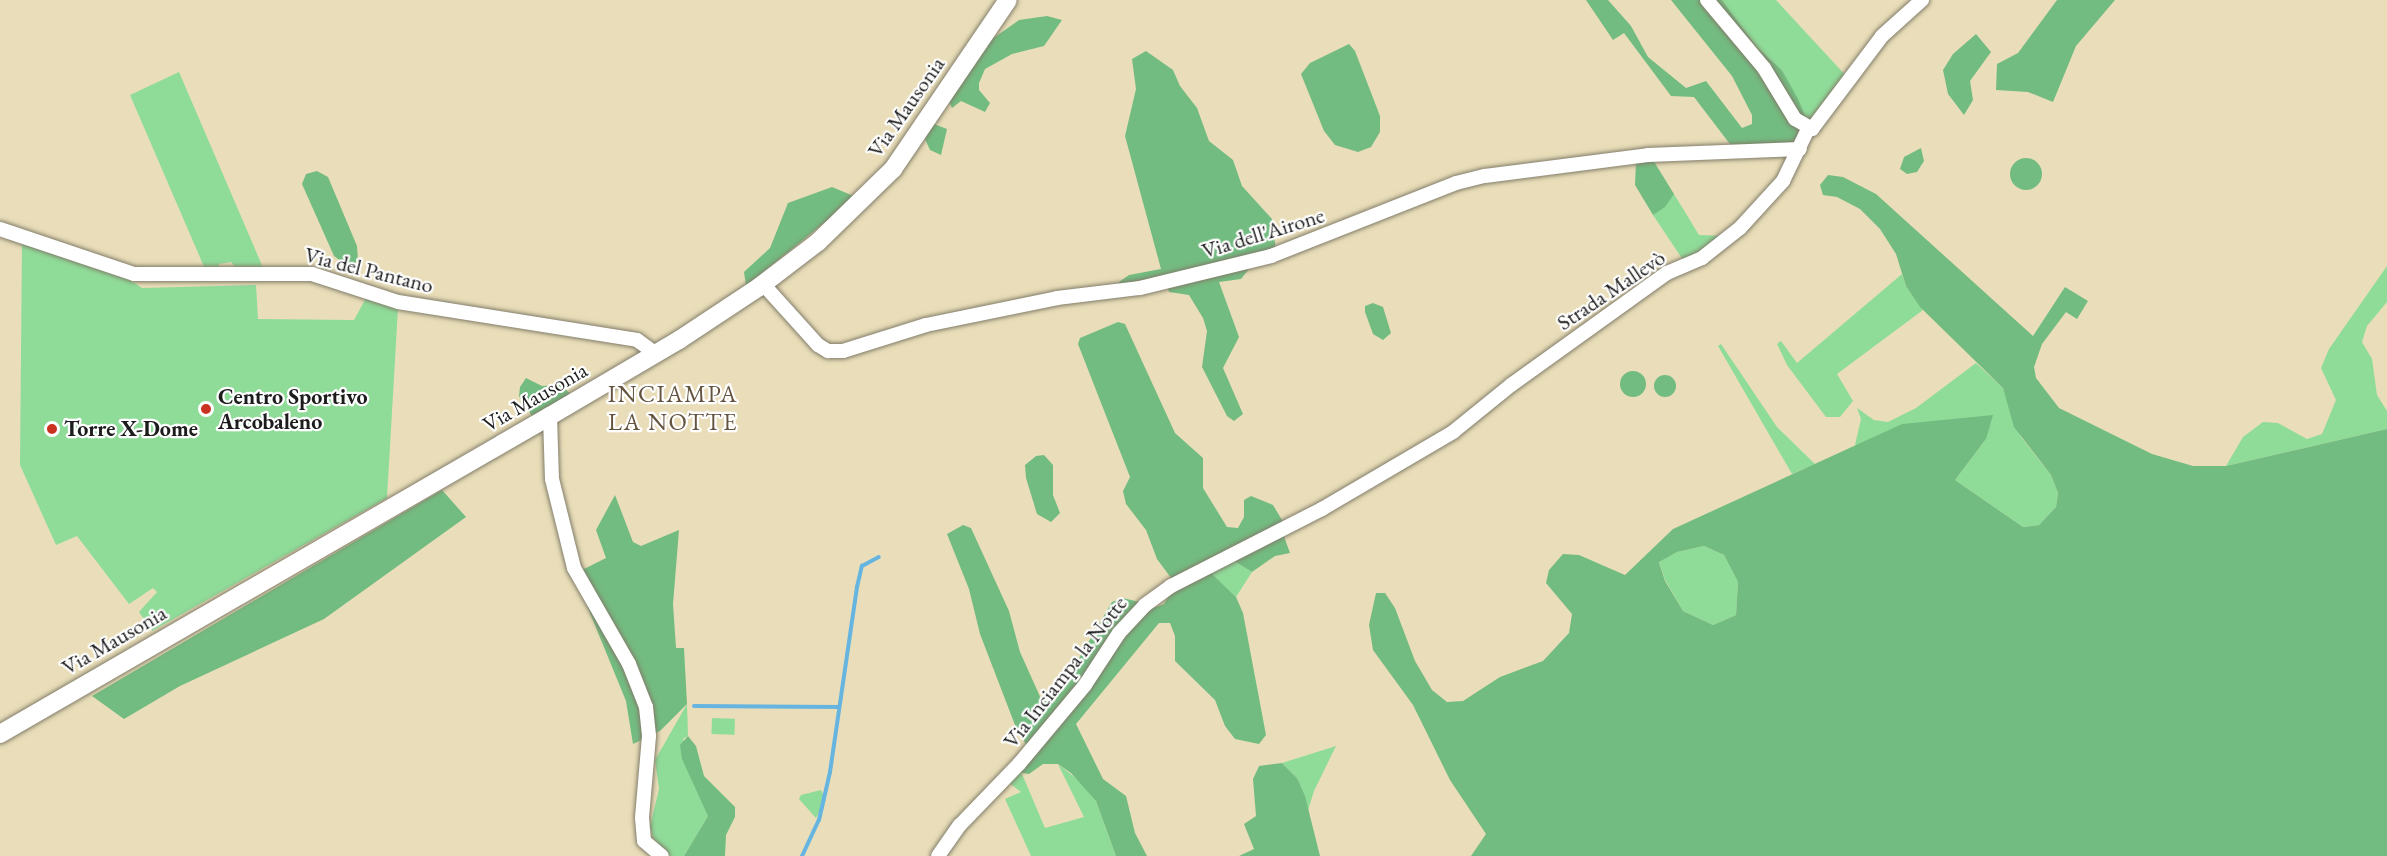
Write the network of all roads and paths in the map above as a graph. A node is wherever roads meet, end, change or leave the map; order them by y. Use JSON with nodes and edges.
{"nodes":[{"id":1,"x":1008,"y":0,"type":"edge"},
{"id":2,"x":1707,"y":0,"type":"edge"},
{"id":3,"x":1922,"y":0,"type":"edge"},
{"id":4,"x":1808,"y":129,"type":"junction"},
{"id":5,"x":1800,"y":149,"type":"junction"},
{"id":6,"x":0,"y":229,"type":"edge"},
{"id":7,"x":763,"y":284,"type":"junction"},
{"id":8,"x":656,"y":354,"type":"junction"},
{"id":9,"x":550,"y":416,"type":"junction"},
{"id":10,"x":1408,"y":459,"type":"joint"},
{"id":11,"x":0,"y":734,"type":"edge"},
{"id":12,"x":662,"y":856,"type":"edge"},
{"id":13,"x":938,"y":856,"type":"edge"}],
"edges":[{"from":1,"to":7,"type":"main road","name":"Via Mausonia"},
{"from":2,"to":4,"type":"street"},
{"from":3,"to":4,"type":"street"},
{"from":4,"to":5,"type":"street","name":"Strada Mallevò"},
{"from":5,"to":7,"type":"street","name":"Via dell'Airone"},
{"from":5,"to":10,"type":"street","name":"Strada Mallevò"},
{"from":6,"to":8,"type":"street","name":"Via del Pantano"},
{"from":7,"to":8,"type":"main road","name":"Via Mausonia"},
{"from":8,"to":9,"type":"main road","name":"Via Mausonia"},
{"from":9,"to":11,"type":"main road","name":"Via Mausonia"},
{"from":9,"to":12,"type":"street"},
{"from":10,"to":13,"type":"street","name":"Via Inciampa la Notte"}]}
